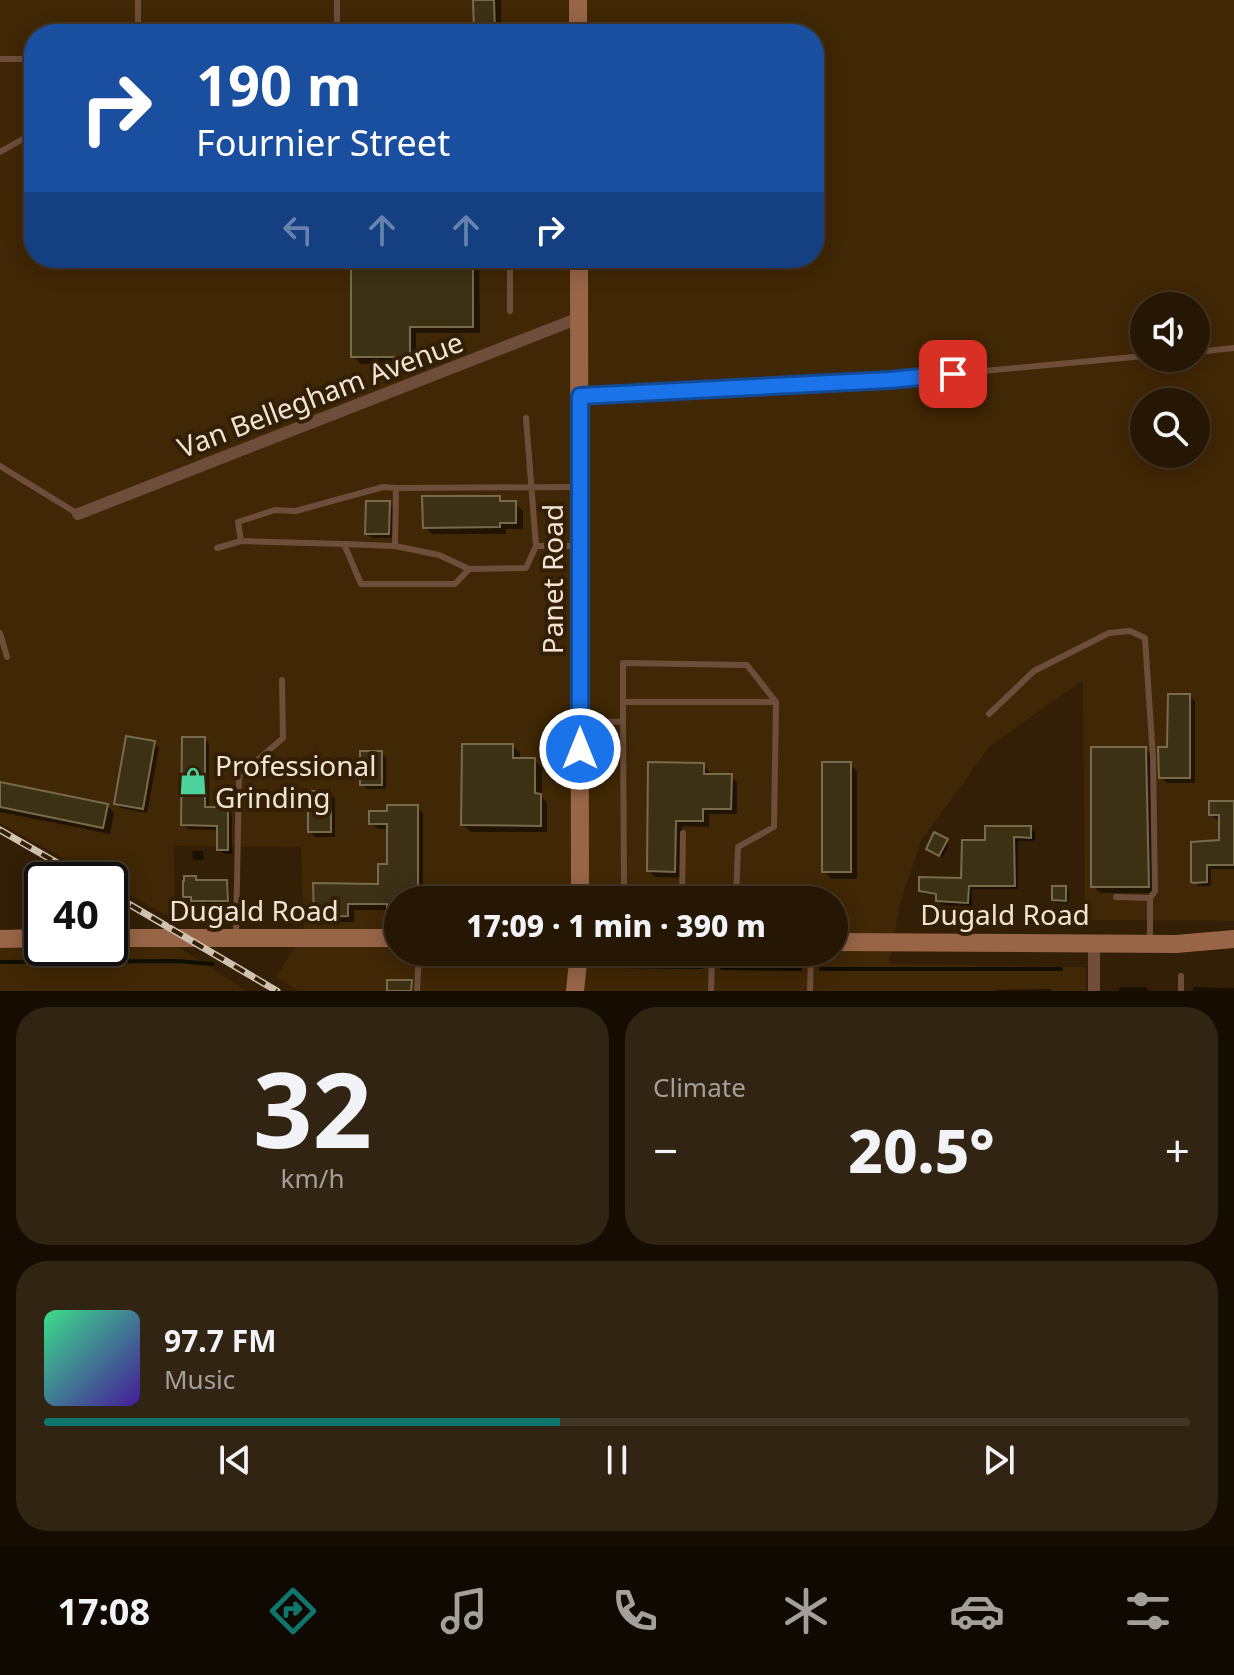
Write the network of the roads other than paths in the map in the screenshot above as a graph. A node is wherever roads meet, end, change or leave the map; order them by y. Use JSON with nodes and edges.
{"nodes":[{"id":1,"x":138,"y":0,"type":"edge"},
{"id":2,"x":337,"y":0,"type":"edge"},
{"id":3,"x":578,"y":0,"type":"edge"},
{"id":4,"x":138,"y":24,"type":"edge"},
{"id":5,"x":337,"y":24,"type":"edge"},
{"id":6,"x":578,"y":24,"type":"edge"},
{"id":7,"x":0,"y":59,"type":"edge"},
{"id":8,"x":24,"y":59,"type":"edge"},
{"id":9,"x":24,"y":139,"type":"edge"},
{"id":10,"x":0,"y":152,"type":"edge"},
{"id":11,"x":510,"y":268,"type":"edge"},
{"id":12,"x":579,"y":268,"type":"edge"},
{"id":13,"x":510,"y":311,"type":"dead end"},
{"id":14,"x":579,"y":318,"type":"junction"},
{"id":15,"x":1234,"y":348,"type":"edge"},
{"id":16,"x":1210,"y":351,"type":"edge"},
{"id":17,"x":1130,"y":357,"type":"edge"},
{"id":18,"x":889,"y":380,"type":"joint"},
{"id":19,"x":580,"y":396,"type":"junction"},
{"id":20,"x":526,"y":418,"type":"dead end"},
{"id":21,"x":0,"y":466,"type":"edge"},
{"id":22,"x":531,"y":487,"type":"junction"},
{"id":23,"x":580,"y":487,"type":"junction"},
{"id":24,"x":396,"y":488,"type":"junction"},
{"id":25,"x":78,"y":514,"type":"joint"},
{"id":26,"x":241,"y":541,"type":"junction"},
{"id":27,"x":344,"y":544,"type":"junction"},
{"id":28,"x":395,"y":546,"type":"junction"},
{"id":29,"x":536,"y":546,"type":"junction"},
{"id":30,"x":580,"y":546,"type":"junction"},
{"id":31,"x":217,"y":548,"type":"dead end"},
{"id":32,"x":469,"y":569,"type":"junction"},
{"id":33,"x":0,"y":633,"type":"edge"},
{"id":34,"x":7,"y":657,"type":"dead end"},
{"id":35,"x":282,"y":680,"type":"dead end"},
{"id":36,"x":623,"y":702,"type":"junction"},
{"id":37,"x":776,"y":702,"type":"junction"},
{"id":38,"x":989,"y":714,"type":"dead end"},
{"id":39,"x":580,"y":721,"type":"junction"},
{"id":40,"x":623,"y":722,"type":"junction"},
{"id":41,"x":683,"y":833,"type":"dead end"},
{"id":42,"x":580,"y":886,"type":"edge"},
{"id":43,"x":624,"y":886,"type":"edge"},
{"id":44,"x":682,"y":886,"type":"edge"},
{"id":45,"x":737,"y":886,"type":"edge"},
{"id":46,"x":1116,"y":897,"type":"dead end"},
{"id":47,"x":1150,"y":898,"type":"junction"},
{"id":48,"x":24,"y":938,"type":"edge"},
{"id":49,"x":128,"y":938,"type":"edge"},
{"id":50,"x":237,"y":938,"type":"junction"},
{"id":51,"x":384,"y":938,"type":"edge"},
{"id":52,"x":0,"y":939,"type":"edge"},
{"id":53,"x":1234,"y":939,"type":"edge"},
{"id":54,"x":848,"y":942,"type":"edge"},
{"id":55,"x":1094,"y":943,"type":"junction"},
{"id":56,"x":1150,"y":943,"type":"junction"},
{"id":57,"x":1176,"y":944,"type":"junction"},
{"id":58,"x":1234,"y":952,"type":"edge"},
{"id":59,"x":418,"y":966,"type":"edge"},
{"id":60,"x":578,"y":966,"type":"edge"},
{"id":61,"x":712,"y":966,"type":"edge"},
{"id":62,"x":811,"y":966,"type":"edge"},
{"id":63,"x":1181,"y":976,"type":"dead end"},
{"id":64,"x":417,"y":991,"type":"edge"},
{"id":65,"x":575,"y":991,"type":"edge"},
{"id":66,"x":711,"y":991,"type":"edge"},
{"id":67,"x":810,"y":991,"type":"edge"},
{"id":68,"x":1094,"y":991,"type":"edge"},
{"id":69,"x":1181,"y":991,"type":"edge"}],
"edges":[{"from":1,"to":4,"type":"lane"},
{"from":2,"to":5,"type":"lane"},
{"from":3,"to":6,"type":"street"},
{"from":7,"to":8,"type":"lane"},
{"from":9,"to":10,"type":"lane"},
{"from":11,"to":13,"type":"lane"},
{"from":12,"to":14,"type":"street","name":"Panet Road"},
{"from":14,"to":19,"type":"street","name":"Panet Road"},
{"from":14,"to":25,"type":"street","name":"Van Bellegham Avenue"},
{"from":15,"to":16,"type":"lane"},
{"from":17,"to":18,"type":"lane"},
{"from":18,"to":19,"type":"street"},
{"from":19,"to":23,"type":"street","name":"Panet Road"},
{"from":20,"to":22,"type":"lane"},
{"from":21,"to":25,"type":"lane"},
{"from":22,"to":23,"type":"lane"},
{"from":22,"to":24,"type":"lane"},
{"from":22,"to":29,"type":"lane"},
{"from":23,"to":30,"type":"street","name":"Panet Road"},
{"from":24,"to":26,"type":"lane"},
{"from":24,"to":28,"type":"lane"},
{"from":26,"to":27,"type":"lane"},
{"from":26,"to":31,"type":"lane"},
{"from":27,"to":28,"type":"lane"},
{"from":27,"to":32,"type":"lane"},
{"from":28,"to":32,"type":"lane"},
{"from":29,"to":30,"type":"lane"},
{"from":29,"to":32,"type":"lane"},
{"from":30,"to":39,"type":"street","name":"Panet Road"},
{"from":33,"to":34,"type":"lane"},
{"from":35,"to":50,"type":"lane"},
{"from":36,"to":37,"type":"lane"},
{"from":36,"to":37,"type":"lane"},
{"from":36,"to":40,"type":"lane"},
{"from":37,"to":45,"type":"lane"},
{"from":38,"to":47,"type":"lane"},
{"from":39,"to":40,"type":"lane"},
{"from":39,"to":42,"type":"street","name":"Panet Road"},
{"from":40,"to":43,"type":"lane"},
{"from":41,"to":44,"type":"lane"},
{"from":46,"to":47,"type":"lane"},
{"from":47,"to":56,"type":"lane"},
{"from":48,"to":52,"type":"street"},
{"from":49,"to":50,"type":"street","name":"Dugald Road"},
{"from":50,"to":51,"type":"street","name":"Dugald Road"},
{"from":53,"to":57,"type":"street","name":"Dugald Road"},
{"from":54,"to":55,"type":"street","name":"Dugald Road"},
{"from":55,"to":56,"type":"street","name":"Dugald Road"},
{"from":55,"to":68,"type":"street"},
{"from":56,"to":57,"type":"street","name":"Dugald Road"},
{"from":57,"to":58,"type":"street","name":"Dugald Road"},
{"from":59,"to":64,"type":"lane"},
{"from":60,"to":65,"type":"street"},
{"from":61,"to":66,"type":"lane"},
{"from":62,"to":67,"type":"lane"},
{"from":63,"to":69,"type":"lane"}]}
